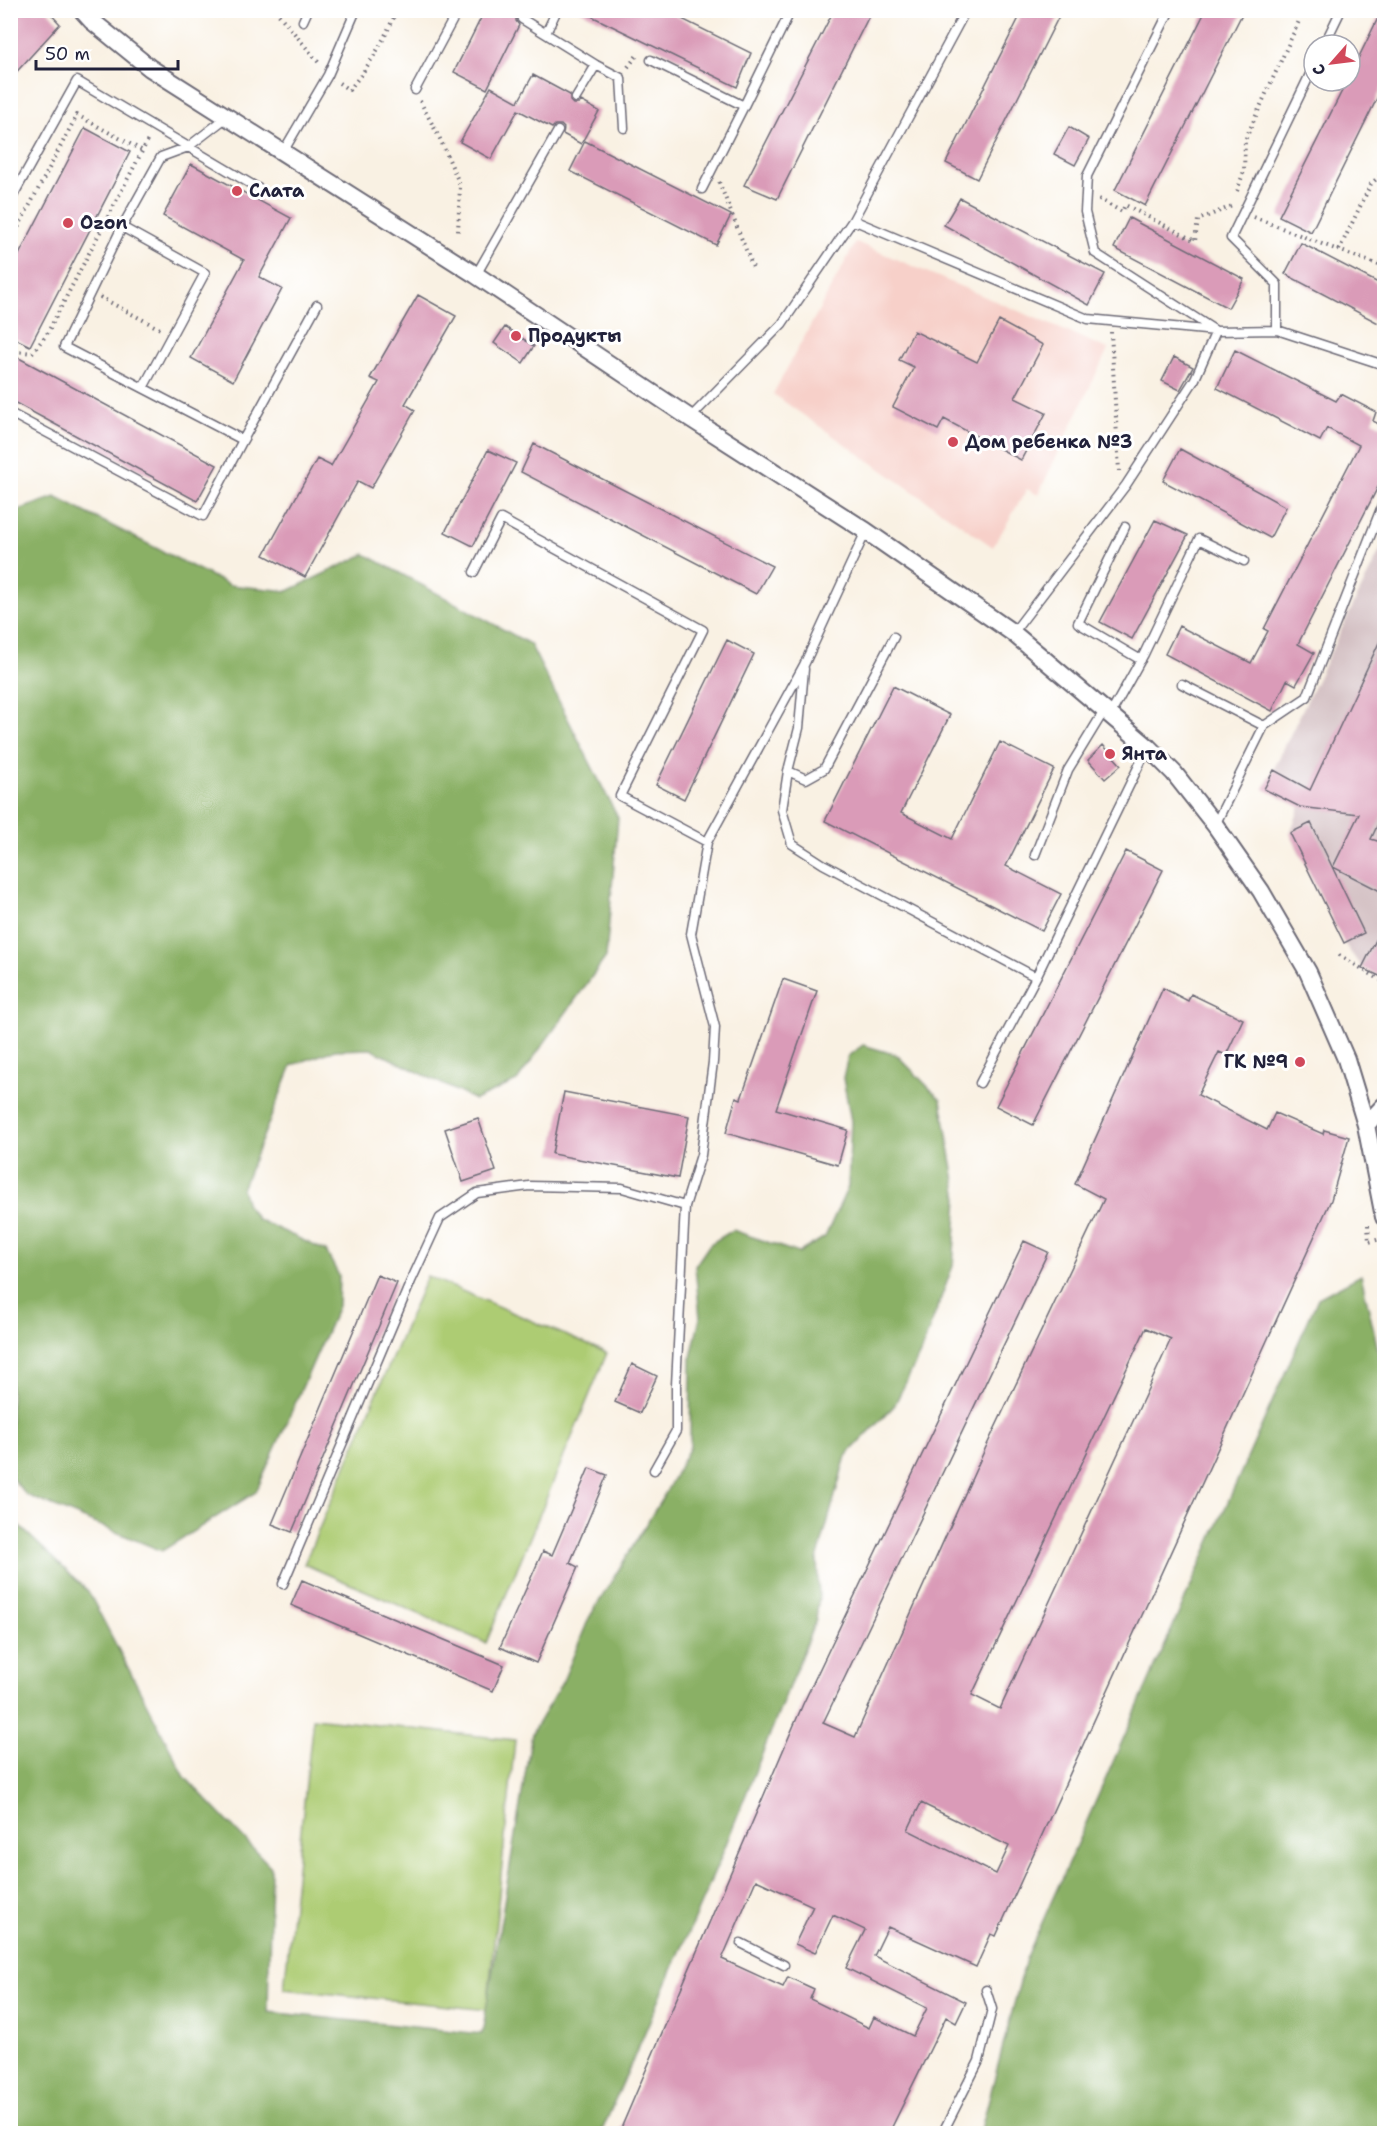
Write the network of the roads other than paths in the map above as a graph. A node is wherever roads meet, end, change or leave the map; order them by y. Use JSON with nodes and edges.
{"nodes":[{"id":1,"x":82,"y":10,"type":"edge"},
{"id":2,"x":308,"y":10,"type":"edge"},
{"id":3,"x":356,"y":10,"type":"edge"},
{"id":4,"x":458,"y":10,"type":"edge"},
{"id":5,"x":557,"y":10,"type":"edge"},
{"id":6,"x":791,"y":10,"type":"edge"},
{"id":7,"x":966,"y":10,"type":"edge"},
{"id":8,"x":1170,"y":10,"type":"edge"},
{"id":9,"x":1341,"y":10,"type":"edge"},
{"id":10,"x":522,"y":19,"type":"dead end"},
{"id":11,"x":303,"y":21,"type":"dead end"},
{"id":12,"x":546,"y":33,"type":"junction"},
{"id":13,"x":1330,"y":33,"type":"edge"},
{"id":14,"x":651,"y":60,"type":"road end"},
{"id":15,"x":596,"y":65,"type":"junction"},
{"id":16,"x":415,"y":90,"type":"road end"},
{"id":17,"x":1302,"y":91,"type":"edge"},
{"id":18,"x":576,"y":98,"type":"dead end"},
{"id":19,"x":744,"y":106,"type":"junction"},
{"id":20,"x":228,"y":117,"type":"junction"},
{"id":21,"x":624,"y":128,"type":"dead end"},
{"id":22,"x":558,"y":131,"type":"dead end"},
{"id":23,"x":188,"y":147,"type":"junction"},
{"id":24,"x":283,"y":152,"type":"junction"},
{"id":25,"x":702,"y":189,"type":"dead end"},
{"id":26,"x":261,"y":190,"type":"dead end"},
{"id":27,"x":10,"y":201,"type":"edge"},
{"id":28,"x":853,"y":220,"type":"junction"},
{"id":29,"x":122,"y":227,"type":"junction"},
{"id":30,"x":476,"y":275,"type":"junction"},
{"id":31,"x":317,"y":305,"type":"dead end"},
{"id":32,"x":1277,"y":330,"type":"junction"},
{"id":33,"x":1216,"y":331,"type":"junction"},
{"id":34,"x":1384,"y":365,"type":"edge"},
{"id":35,"x":143,"y":388,"type":"junction"},
{"id":36,"x":10,"y":413,"type":"edge"},
{"id":37,"x":690,"y":418,"type":"junction"},
{"id":38,"x":243,"y":440,"type":"junction"},
{"id":39,"x":1384,"y":501,"type":"edge"},
{"id":40,"x":1125,"y":527,"type":"dead end"},
{"id":41,"x":866,"y":531,"type":"junction"},
{"id":42,"x":1244,"y":561,"type":"dead end"},
{"id":43,"x":474,"y":572,"type":"dead end"},
{"id":44,"x":1013,"y":633,"type":"junction"},
{"id":45,"x":894,"y":637,"type":"dead end"},
{"id":46,"x":1141,"y":660,"type":"junction"},
{"id":47,"x":804,"y":665,"type":"junction"},
{"id":48,"x":1182,"y":684,"type":"dead end"},
{"id":49,"x":1107,"y":713,"type":"junction"},
{"id":50,"x":1264,"y":726,"type":"junction"},
{"id":51,"x":1148,"y":747,"type":"junction"},
{"id":52,"x":788,"y":771,"type":"junction"},
{"id":53,"x":1215,"y":825,"type":"junction"},
{"id":54,"x":707,"y":842,"type":"junction"},
{"id":55,"x":1035,"y":855,"type":"dead end"},
{"id":56,"x":1036,"y":977,"type":"junction"},
{"id":57,"x":980,"y":1083,"type":"dead end"},
{"id":58,"x":1384,"y":1106,"type":"edge"},
{"id":59,"x":1366,"y":1125,"type":"junction"},
{"id":60,"x":685,"y":1206,"type":"junction"},
{"id":61,"x":1384,"y":1217,"type":"edge"},
{"id":62,"x":654,"y":1470,"type":"dead end"},
{"id":63,"x":283,"y":1584,"type":"dead end"},
{"id":64,"x":741,"y":1943,"type":"dead end"},
{"id":65,"x":784,"y":1965,"type":"dead end"},
{"id":66,"x":986,"y":1990,"type":"dead end"},
{"id":67,"x":942,"y":2133,"type":"edge"}],
"edges":[{"from":1,"to":20,"type":"street"},
{"from":2,"to":11,"type":"lane"},
{"from":3,"to":24,"type":"lane"},
{"from":4,"to":16,"type":"lane"},
{"from":5,"to":12,"type":"lane"},
{"from":6,"to":19,"type":"lane"},
{"from":7,"to":28,"type":"lane"},
{"from":8,"to":33,"type":"lane"},
{"from":9,"to":13,"type":"lane"},
{"from":10,"to":12,"type":"lane"},
{"from":12,"to":15,"type":"lane"},
{"from":14,"to":19,"type":"lane"},
{"from":15,"to":18,"type":"lane"},
{"from":15,"to":21,"type":"lane"},
{"from":17,"to":32,"type":"lane"},
{"from":19,"to":25,"type":"lane"},
{"from":20,"to":23,"type":"lane"},
{"from":20,"to":24,"type":"street"},
{"from":22,"to":30,"type":"lane"},
{"from":23,"to":26,"type":"lane"},
{"from":23,"to":27,"type":"lane"},
{"from":23,"to":29,"type":"lane"},
{"from":24,"to":30,"type":"street"},
{"from":28,"to":33,"type":"lane"},
{"from":28,"to":37,"type":"lane"},
{"from":29,"to":35,"type":"lane"},
{"from":29,"to":35,"type":"lane"},
{"from":30,"to":37,"type":"street"},
{"from":31,"to":38,"type":"lane"},
{"from":32,"to":33,"type":"lane"},
{"from":32,"to":34,"type":"lane"},
{"from":33,"to":44,"type":"lane"},
{"from":35,"to":38,"type":"lane"},
{"from":36,"to":38,"type":"lane"},
{"from":37,"to":41,"type":"street"},
{"from":39,"to":50,"type":"lane"},
{"from":40,"to":46,"type":"lane"},
{"from":41,"to":44,"type":"street"},
{"from":41,"to":47,"type":"lane"},
{"from":42,"to":46,"type":"lane"},
{"from":43,"to":54,"type":"lane"},
{"from":44,"to":49,"type":"street"},
{"from":45,"to":52,"type":"lane"},
{"from":46,"to":49,"type":"lane"},
{"from":47,"to":52,"type":"lane"},
{"from":47,"to":54,"type":"lane"},
{"from":48,"to":50,"type":"lane"},
{"from":49,"to":51,"type":"street"},
{"from":49,"to":55,"type":"lane"},
{"from":50,"to":53,"type":"lane"},
{"from":51,"to":53,"type":"street"},
{"from":51,"to":56,"type":"lane"},
{"from":52,"to":56,"type":"lane"},
{"from":53,"to":59,"type":"street"},
{"from":54,"to":60,"type":"lane"},
{"from":56,"to":57,"type":"lane"},
{"from":58,"to":59,"type":"street"},
{"from":59,"to":61,"type":"street"},
{"from":60,"to":62,"type":"lane"},
{"from":60,"to":63,"type":"lane"},
{"from":64,"to":65,"type":"lane"},
{"from":66,"to":67,"type":"lane"}]}
